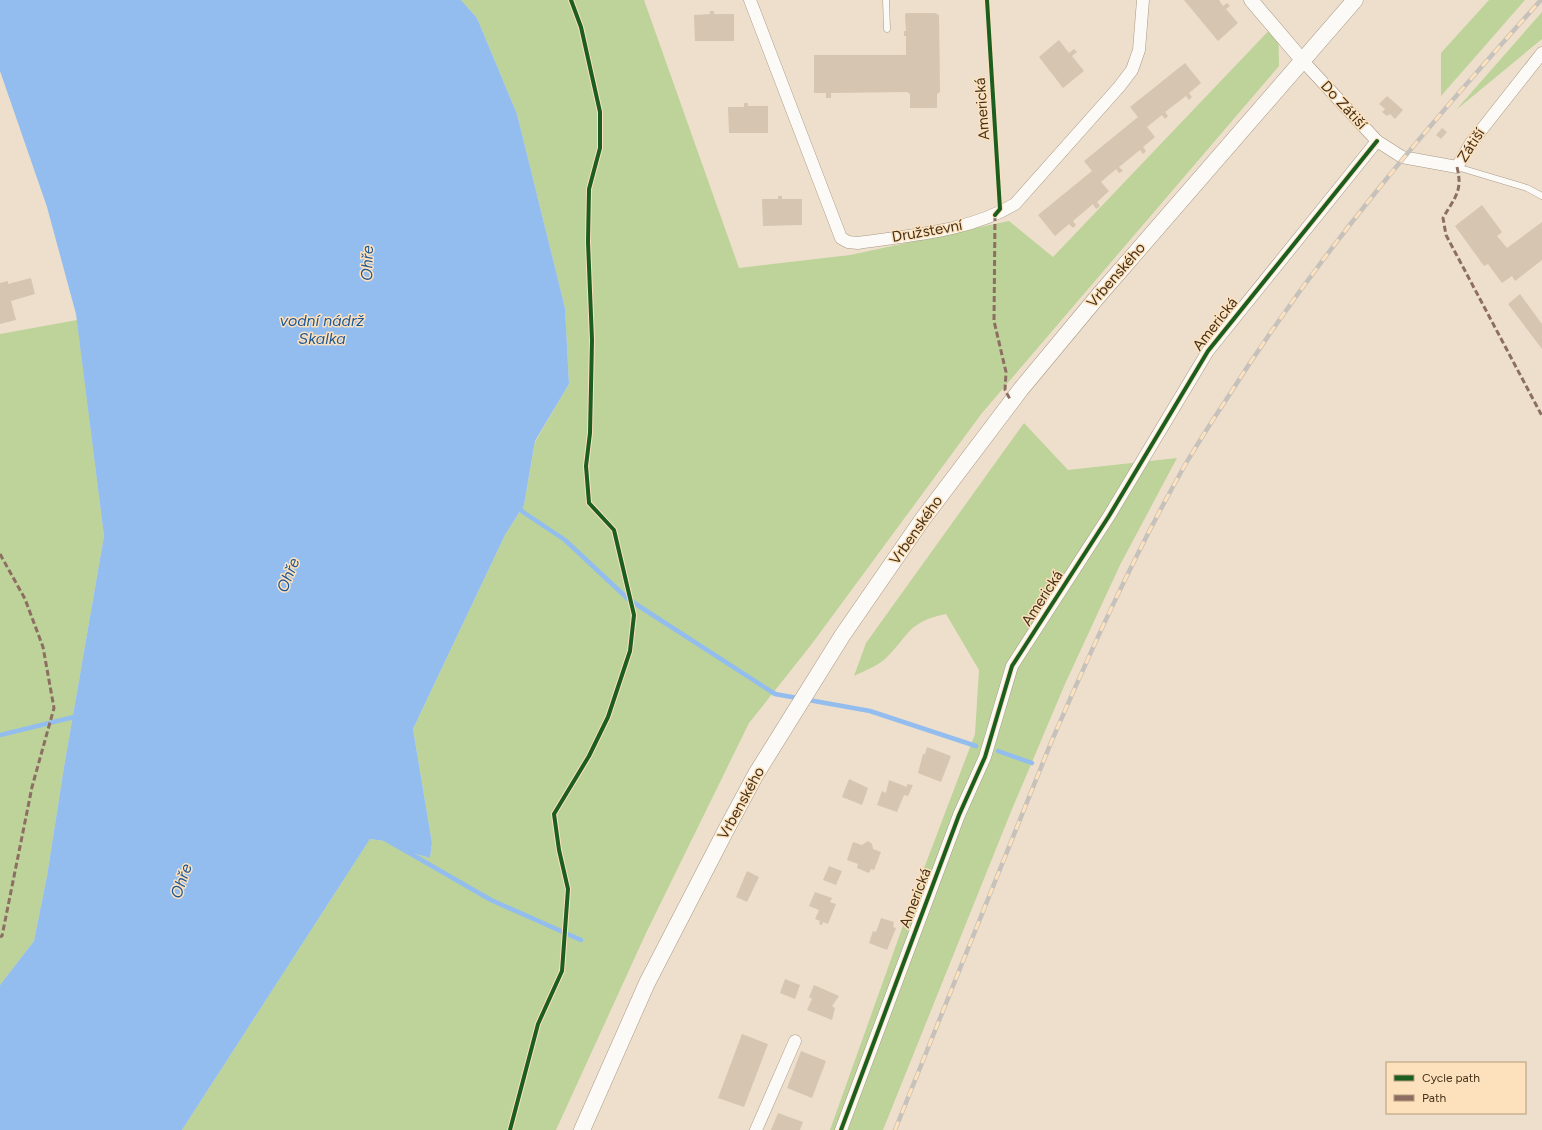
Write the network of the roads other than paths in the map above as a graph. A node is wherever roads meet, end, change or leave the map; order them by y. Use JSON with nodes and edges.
{"nodes":[{"id":1,"x":750,"y":0,"type":"edge"},
{"id":2,"x":886,"y":0,"type":"edge"},
{"id":3,"x":1143,"y":0,"type":"edge"},
{"id":4,"x":1251,"y":0,"type":"edge"},
{"id":5,"x":1355,"y":0,"type":"edge"},
{"id":6,"x":887,"y":29,"type":"dead end"},
{"id":7,"x":1542,"y":53,"type":"edge"},
{"id":8,"x":1302,"y":60,"type":"junction"},
{"id":9,"x":1377,"y":141,"type":"junction"},
{"id":10,"x":1457,"y":167,"type":"junction"},
{"id":11,"x":1542,"y":196,"type":"edge"},
{"id":12,"x":795,"y":1041,"type":"dead end"},
{"id":13,"x":582,"y":1130,"type":"edge"},
{"id":14,"x":756,"y":1130,"type":"edge"},
{"id":15,"x":841,"y":1130,"type":"edge"}],
"edges":[{"from":1,"to":3,"type":"street","name":"Družstevní"},
{"from":2,"to":6,"type":"lane"},
{"from":4,"to":8,"type":"street"},
{"from":5,"to":8,"type":"main road","name":"Vrbenského"},
{"from":7,"to":10,"type":"street","name":"Zátiší"},
{"from":8,"to":9,"type":"street","name":"Do Zátiší"},
{"from":8,"to":13,"type":"main road","name":"Vrbenského"},
{"from":9,"to":10,"type":"street","name":"Do Zátiší"},
{"from":9,"to":15,"type":"street","name":"Americká"},
{"from":10,"to":11,"type":"lane","name":"Zátiší"},
{"from":12,"to":14,"type":"street"}]}
